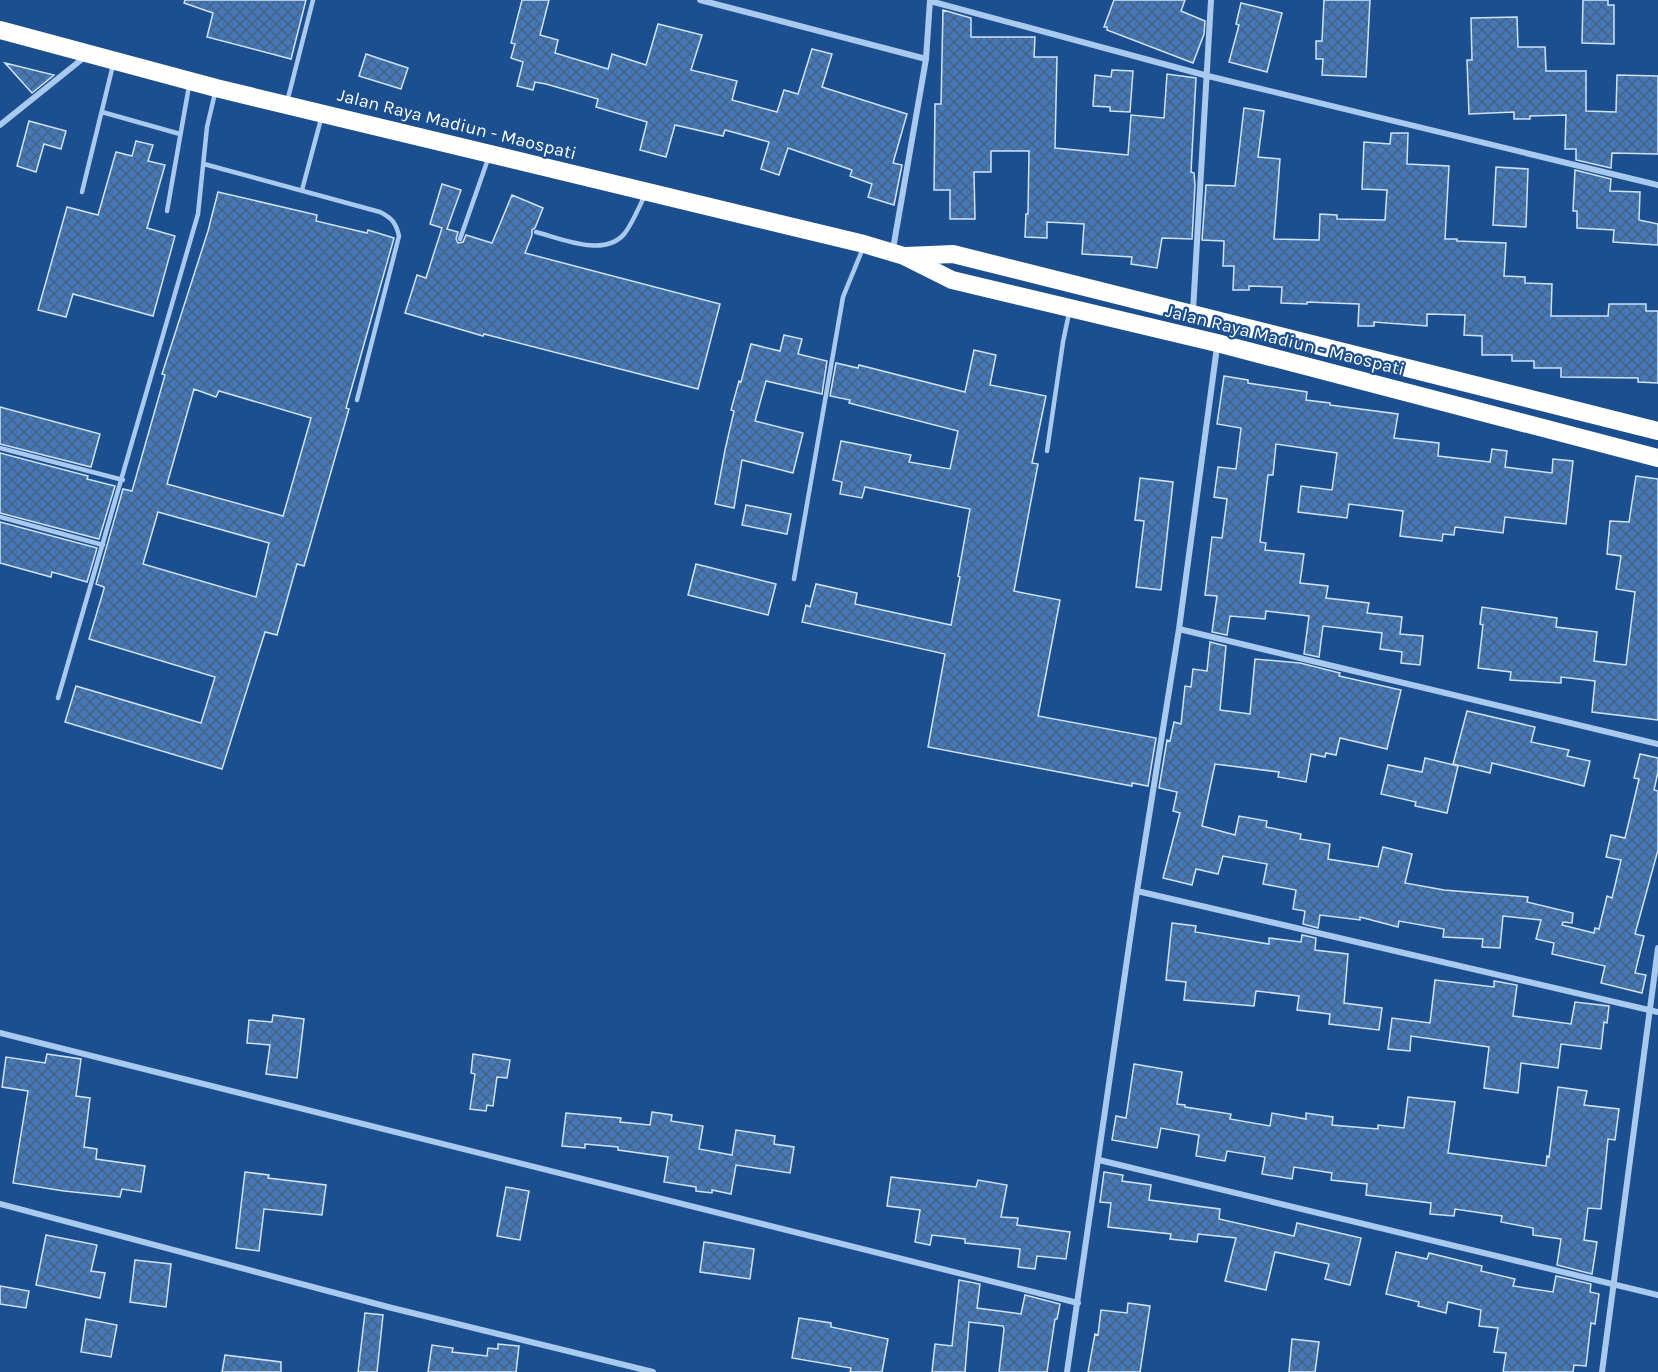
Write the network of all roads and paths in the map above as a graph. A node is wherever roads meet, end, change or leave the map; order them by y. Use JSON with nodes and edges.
{"nodes":[{"id":1,"x":313,"y":0,"type":"edge"},
{"id":2,"x":700,"y":0,"type":"edge"},
{"id":3,"x":1211,"y":0,"type":"edge"},
{"id":4,"x":930,"y":1,"type":"edge"},
{"id":5,"x":0,"y":30,"type":"edge"},
{"id":6,"x":89,"y":53,"type":"junction"},
{"id":7,"x":115,"y":60,"type":"junction"},
{"id":8,"x":926,"y":60,"type":"junction"},
{"id":9,"x":1208,"y":76,"type":"junction"},
{"id":10,"x":190,"y":80,"type":"junction"},
{"id":11,"x":216,"y":88,"type":"junction"},
{"id":12,"x":286,"y":105,"type":"junction"},
{"id":13,"x":102,"y":112,"type":"junction"},
{"id":14,"x":322,"y":113,"type":"junction"},
{"id":15,"x":0,"y":125,"type":"edge"},
{"id":16,"x":180,"y":134,"type":"junction"},
{"id":17,"x":489,"y":154,"type":"junction"},
{"id":18,"x":204,"y":164,"type":"junction"},
{"id":19,"x":1658,"y":185,"type":"edge"},
{"id":20,"x":302,"y":190,"type":"junction"},
{"id":21,"x":648,"y":191,"type":"junction"},
{"id":22,"x":82,"y":192,"type":"dead end"},
{"id":23,"x":167,"y":211,"type":"dead end"},
{"id":24,"x":536,"y":232,"type":"dead end"},
{"id":25,"x":460,"y":239,"type":"dead end"},
{"id":26,"x":864,"y":244,"type":"junction"},
{"id":27,"x":898,"y":254,"type":"junction"},
{"id":28,"x":1079,"y":285,"type":"junction"},
{"id":29,"x":1071,"y":308,"type":"junction"},
{"id":30,"x":1193,"y":314,"type":"junction"},
{"id":31,"x":1217,"y":343,"type":"junction"},
{"id":32,"x":357,"y":400,"type":"dead end"},
{"id":33,"x":1538,"y":401,"type":"junction"},
{"id":34,"x":1538,"y":427,"type":"junction"},
{"id":35,"x":1658,"y":431,"type":"edge"},
{"id":36,"x":0,"y":448,"type":"edge"},
{"id":37,"x":1047,"y":451,"type":"dead end"},
{"id":38,"x":1658,"y":458,"type":"edge"},
{"id":39,"x":123,"y":480,"type":"junction"},
{"id":40,"x":0,"y":517,"type":"edge"},
{"id":41,"x":103,"y":545,"type":"junction"},
{"id":42,"x":794,"y":579,"type":"dead end"},
{"id":43,"x":1179,"y":629,"type":"junction"},
{"id":44,"x":58,"y":698,"type":"dead end"},
{"id":45,"x":1658,"y":744,"type":"edge"},
{"id":46,"x":1137,"y":891,"type":"junction"},
{"id":47,"x":1658,"y":948,"type":"edge"},
{"id":48,"x":1650,"y":1010,"type":"junction"},
{"id":49,"x":1658,"y":1012,"type":"edge"},
{"id":50,"x":0,"y":1033,"type":"edge"},
{"id":51,"x":1099,"y":1160,"type":"junction"},
{"id":52,"x":0,"y":1204,"type":"edge"},
{"id":53,"x":1615,"y":1284,"type":"junction"},
{"id":54,"x":1658,"y":1295,"type":"edge"},
{"id":55,"x":1078,"y":1303,"type":"junction"},
{"id":56,"x":653,"y":1372,"type":"edge"},
{"id":57,"x":1066,"y":1372,"type":"edge"},
{"id":58,"x":1602,"y":1372,"type":"edge"}],
"edges":[{"from":1,"to":12,"type":"lane"},
{"from":2,"to":8,"type":"street"},
{"from":3,"to":9,"type":"street"},
{"from":4,"to":8,"type":"street"},
{"from":4,"to":9,"type":"street"},
{"from":5,"to":6,"type":"highway","name":"Jalan Raya Madiun - Maospati"},
{"from":6,"to":7,"type":"highway","name":"Jalan Raya Madiun - Maospati"},
{"from":6,"to":15,"type":"street"},
{"from":7,"to":10,"type":"highway","name":"Jalan Raya Madiun - Maospati"},
{"from":7,"to":13,"type":"lane"},
{"from":8,"to":27,"type":"street"},
{"from":9,"to":19,"type":"street"},
{"from":9,"to":30,"type":"street"},
{"from":10,"to":11,"type":"highway","name":"Jalan Raya Madiun - Maospati"},
{"from":10,"to":16,"type":"lane"},
{"from":11,"to":12,"type":"highway","name":"Jalan Raya Madiun - Maospati"},
{"from":11,"to":18,"type":"lane"},
{"from":12,"to":14,"type":"highway","name":"Jalan Raya Madiun - Maospati"},
{"from":13,"to":16,"type":"lane"},
{"from":13,"to":22,"type":"lane"},
{"from":14,"to":17,"type":"highway","name":"Jalan Raya Madiun - Maospati"},
{"from":14,"to":20,"type":"lane"},
{"from":16,"to":23,"type":"lane"},
{"from":17,"to":21,"type":"highway","name":"Jalan Raya Madiun - Maospati"},
{"from":17,"to":25,"type":"lane"},
{"from":18,"to":20,"type":"lane"},
{"from":18,"to":39,"type":"lane"},
{"from":20,"to":32,"type":"lane"},
{"from":21,"to":24,"type":"lane"},
{"from":21,"to":26,"type":"highway","name":"Jalan Raya Madiun - Maospati"},
{"from":26,"to":27,"type":"highway","name":"Jalan Raya Madiun - Maospati"},
{"from":26,"to":42,"type":"lane"},
{"from":27,"to":28,"type":"highway","name":"Jalan Raya Madiun - Maospati"},
{"from":27,"to":29,"type":"highway","name":"Jalan Raya Madiun - Maospati"},
{"from":28,"to":29,"type":"lane"},
{"from":28,"to":30,"type":"highway","name":"Jalan Raya Madiun - Maospati"},
{"from":29,"to":31,"type":"highway","name":"Jalan Raya Madiun - Maospati"},
{"from":29,"to":37,"type":"lane"},
{"from":30,"to":33,"type":"highway","name":"Jalan Raya Madiun - Maospati"},
{"from":31,"to":34,"type":"highway","name":"Jalan Raya Madiun - Maospati"},
{"from":31,"to":43,"type":"street"},
{"from":33,"to":34,"type":"highway"},
{"from":33,"to":35,"type":"highway","name":"Jalan Raya Madiun - Maospati"},
{"from":34,"to":38,"type":"highway","name":"Jalan Raya Madiun - Maospati"},
{"from":36,"to":39,"type":"lane"},
{"from":39,"to":41,"type":"lane"},
{"from":40,"to":41,"type":"lane"},
{"from":41,"to":44,"type":"lane"},
{"from":43,"to":45,"type":"street"},
{"from":43,"to":46,"type":"street"},
{"from":46,"to":48,"type":"street"},
{"from":46,"to":51,"type":"street"},
{"from":47,"to":48,"type":"street"},
{"from":48,"to":49,"type":"street"},
{"from":48,"to":53,"type":"street"},
{"from":50,"to":55,"type":"street"},
{"from":51,"to":53,"type":"street"},
{"from":51,"to":55,"type":"street"},
{"from":52,"to":56,"type":"street"},
{"from":53,"to":54,"type":"street"},
{"from":53,"to":58,"type":"street"},
{"from":55,"to":57,"type":"street"}]}
